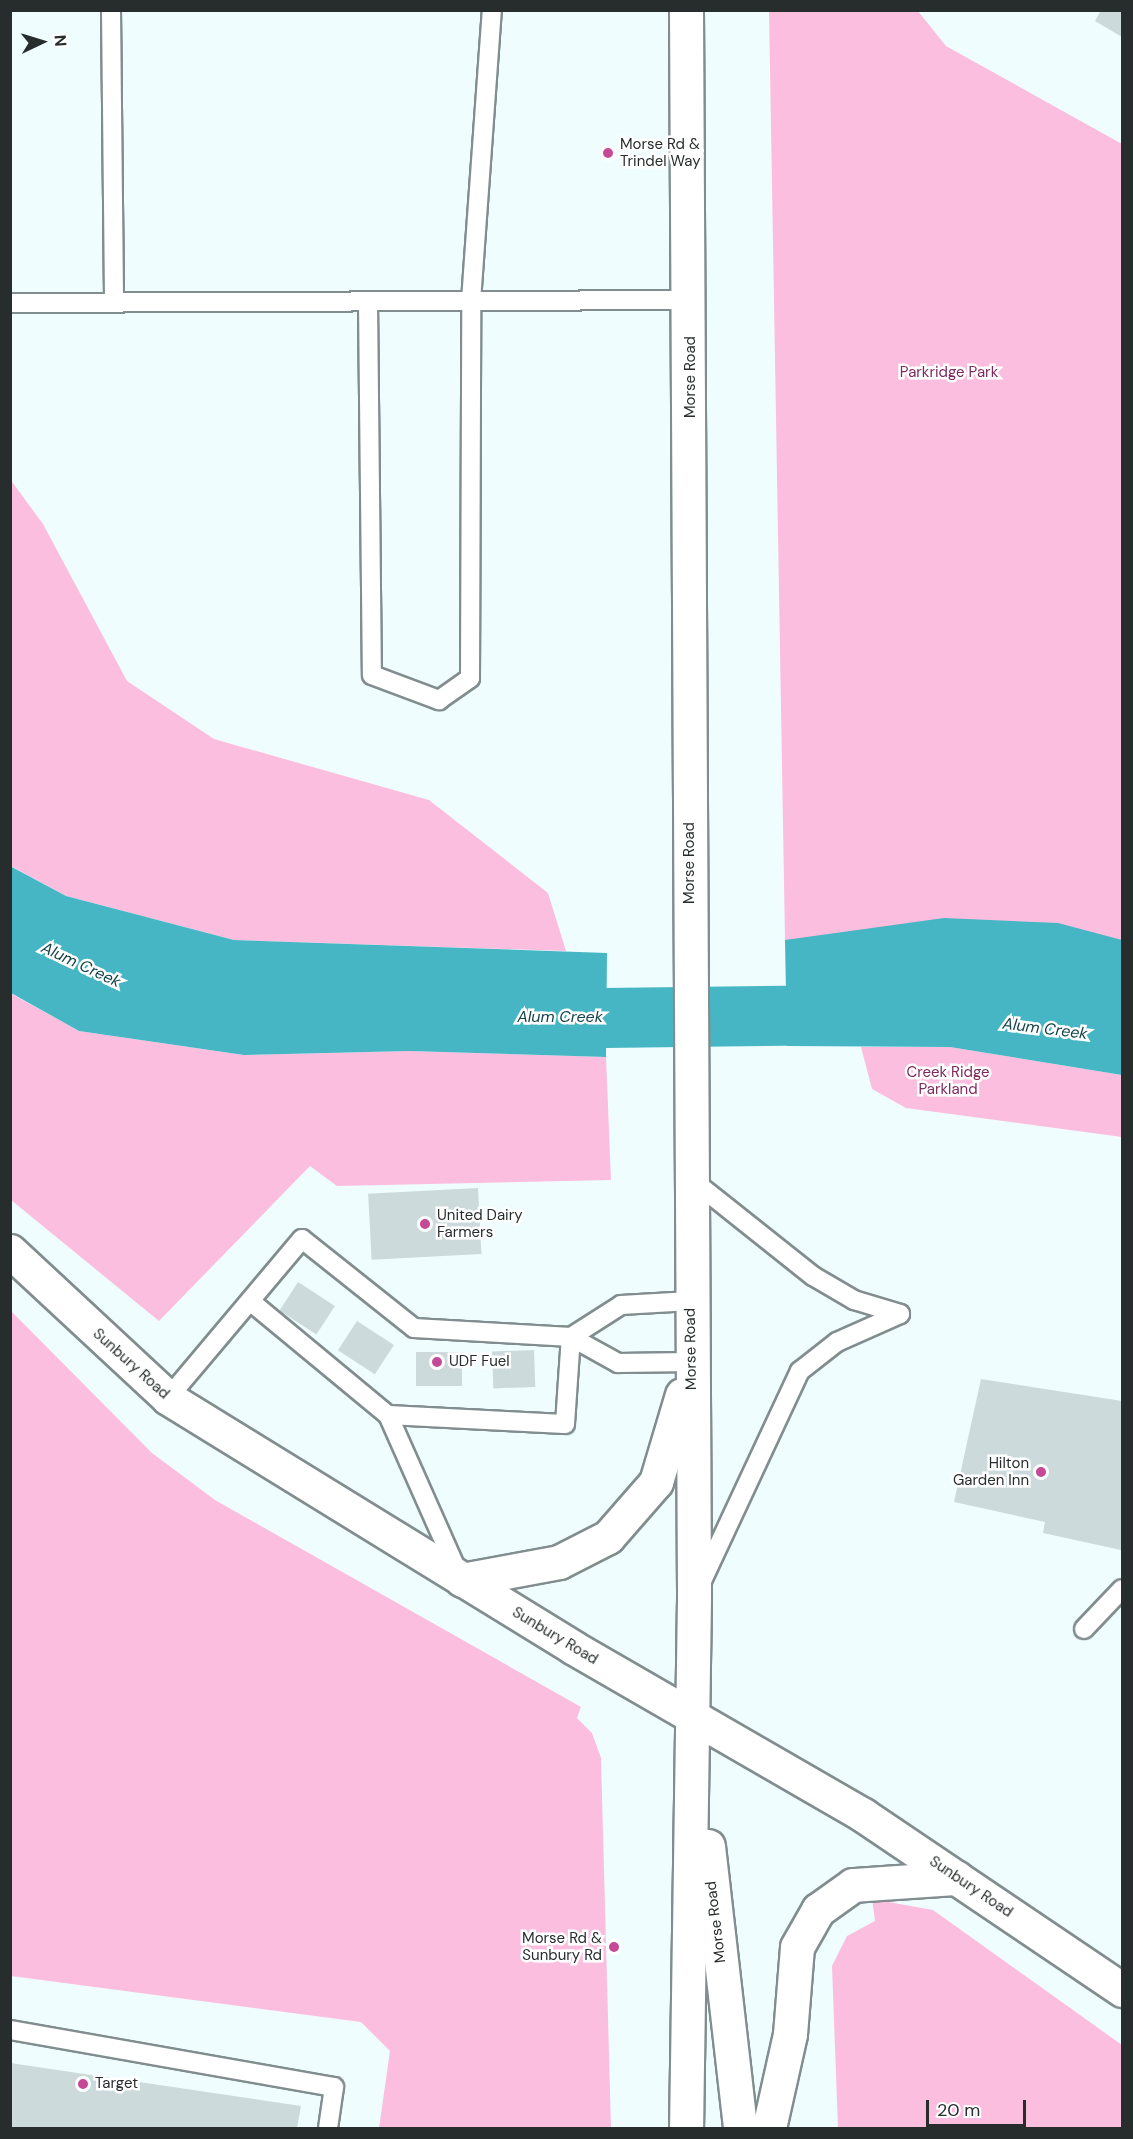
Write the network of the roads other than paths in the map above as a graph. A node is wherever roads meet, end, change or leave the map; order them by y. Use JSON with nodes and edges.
{"nodes":[{"id":1,"x":111,"y":10,"type":"edge"},
{"id":2,"x":492,"y":10,"type":"edge"},
{"id":3,"x":686,"y":10,"type":"edge"},
{"id":4,"x":690,"y":300,"type":"junction"},
{"id":5,"x":471,"y":301,"type":"junction"},
{"id":6,"x":368,"y":302,"type":"junction"},
{"id":7,"x":10,"y":303,"type":"edge"},
{"id":8,"x":114,"y":303,"type":"junction"},
{"id":9,"x":691,"y":1179,"type":"junction"},
{"id":10,"x":10,"y":1251,"type":"edge"},
{"id":11,"x":250,"y":1301,"type":"junction"},
{"id":12,"x":691,"y":1301,"type":"junction"},
{"id":13,"x":571,"y":1337,"type":"junction"},
{"id":14,"x":692,"y":1362,"type":"junction"},
{"id":15,"x":168,"y":1398,"type":"junction"},
{"id":16,"x":388,"y":1414,"type":"junction"},
{"id":17,"x":462,"y":1580,"type":"junction"},
{"id":18,"x":1122,"y":1589,"type":"edge"},
{"id":19,"x":694,"y":1599,"type":"junction"},
{"id":20,"x":1084,"y":1629,"type":"dead end"},
{"id":21,"x":692,"y":1716,"type":"junction"},
{"id":22,"x":957,"y":1878,"type":"junction"},
{"id":23,"x":1122,"y":1990,"type":"edge"},
{"id":24,"x":10,"y":2030,"type":"edge"},
{"id":25,"x":328,"y":2128,"type":"edge"},
{"id":26,"x":686,"y":2128,"type":"edge"},
{"id":27,"x":740,"y":2128,"type":"edge"},
{"id":28,"x":769,"y":2128,"type":"edge"}],
"edges":[{"from":1,"to":8,"type":"lane"},
{"from":2,"to":5,"type":"lane"},
{"from":3,"to":4,"type":"main road","name":"Morse Road"},
{"from":4,"to":5,"type":"lane"},
{"from":4,"to":9,"type":"main road","name":"Morse Road"},
{"from":5,"to":6,"type":"lane"},
{"from":5,"to":6,"type":"lane"},
{"from":6,"to":8,"type":"lane"},
{"from":7,"to":8,"type":"lane"},
{"from":9,"to":12,"type":"main road","name":"Morse Road"},
{"from":9,"to":19,"type":"lane"},
{"from":10,"to":15,"type":"main road","name":"Sunbury Road"},
{"from":11,"to":13,"type":"lane"},
{"from":11,"to":15,"type":"lane"},
{"from":11,"to":16,"type":"lane"},
{"from":12,"to":13,"type":"lane"},
{"from":12,"to":14,"type":"main road","name":"Morse Road"},
{"from":13,"to":14,"type":"lane"},
{"from":13,"to":16,"type":"lane"},
{"from":14,"to":17,"type":"main road"},
{"from":14,"to":19,"type":"main road","name":"Morse Road"},
{"from":15,"to":17,"type":"main road","name":"Sunbury Road"},
{"from":16,"to":17,"type":"lane"},
{"from":17,"to":21,"type":"main road","name":"Sunbury Road"},
{"from":18,"to":20,"type":"lane"},
{"from":19,"to":21,"type":"main road","name":"Morse Road"},
{"from":21,"to":22,"type":"main road","name":"Sunbury Road"},
{"from":21,"to":26,"type":"main road","name":"Morse Road"},
{"from":21,"to":27,"type":"main road","name":"Morse Road"},
{"from":22,"to":23,"type":"main road","name":"Sunbury Road"},
{"from":22,"to":28,"type":"main road"},
{"from":24,"to":25,"type":"lane"}]}
